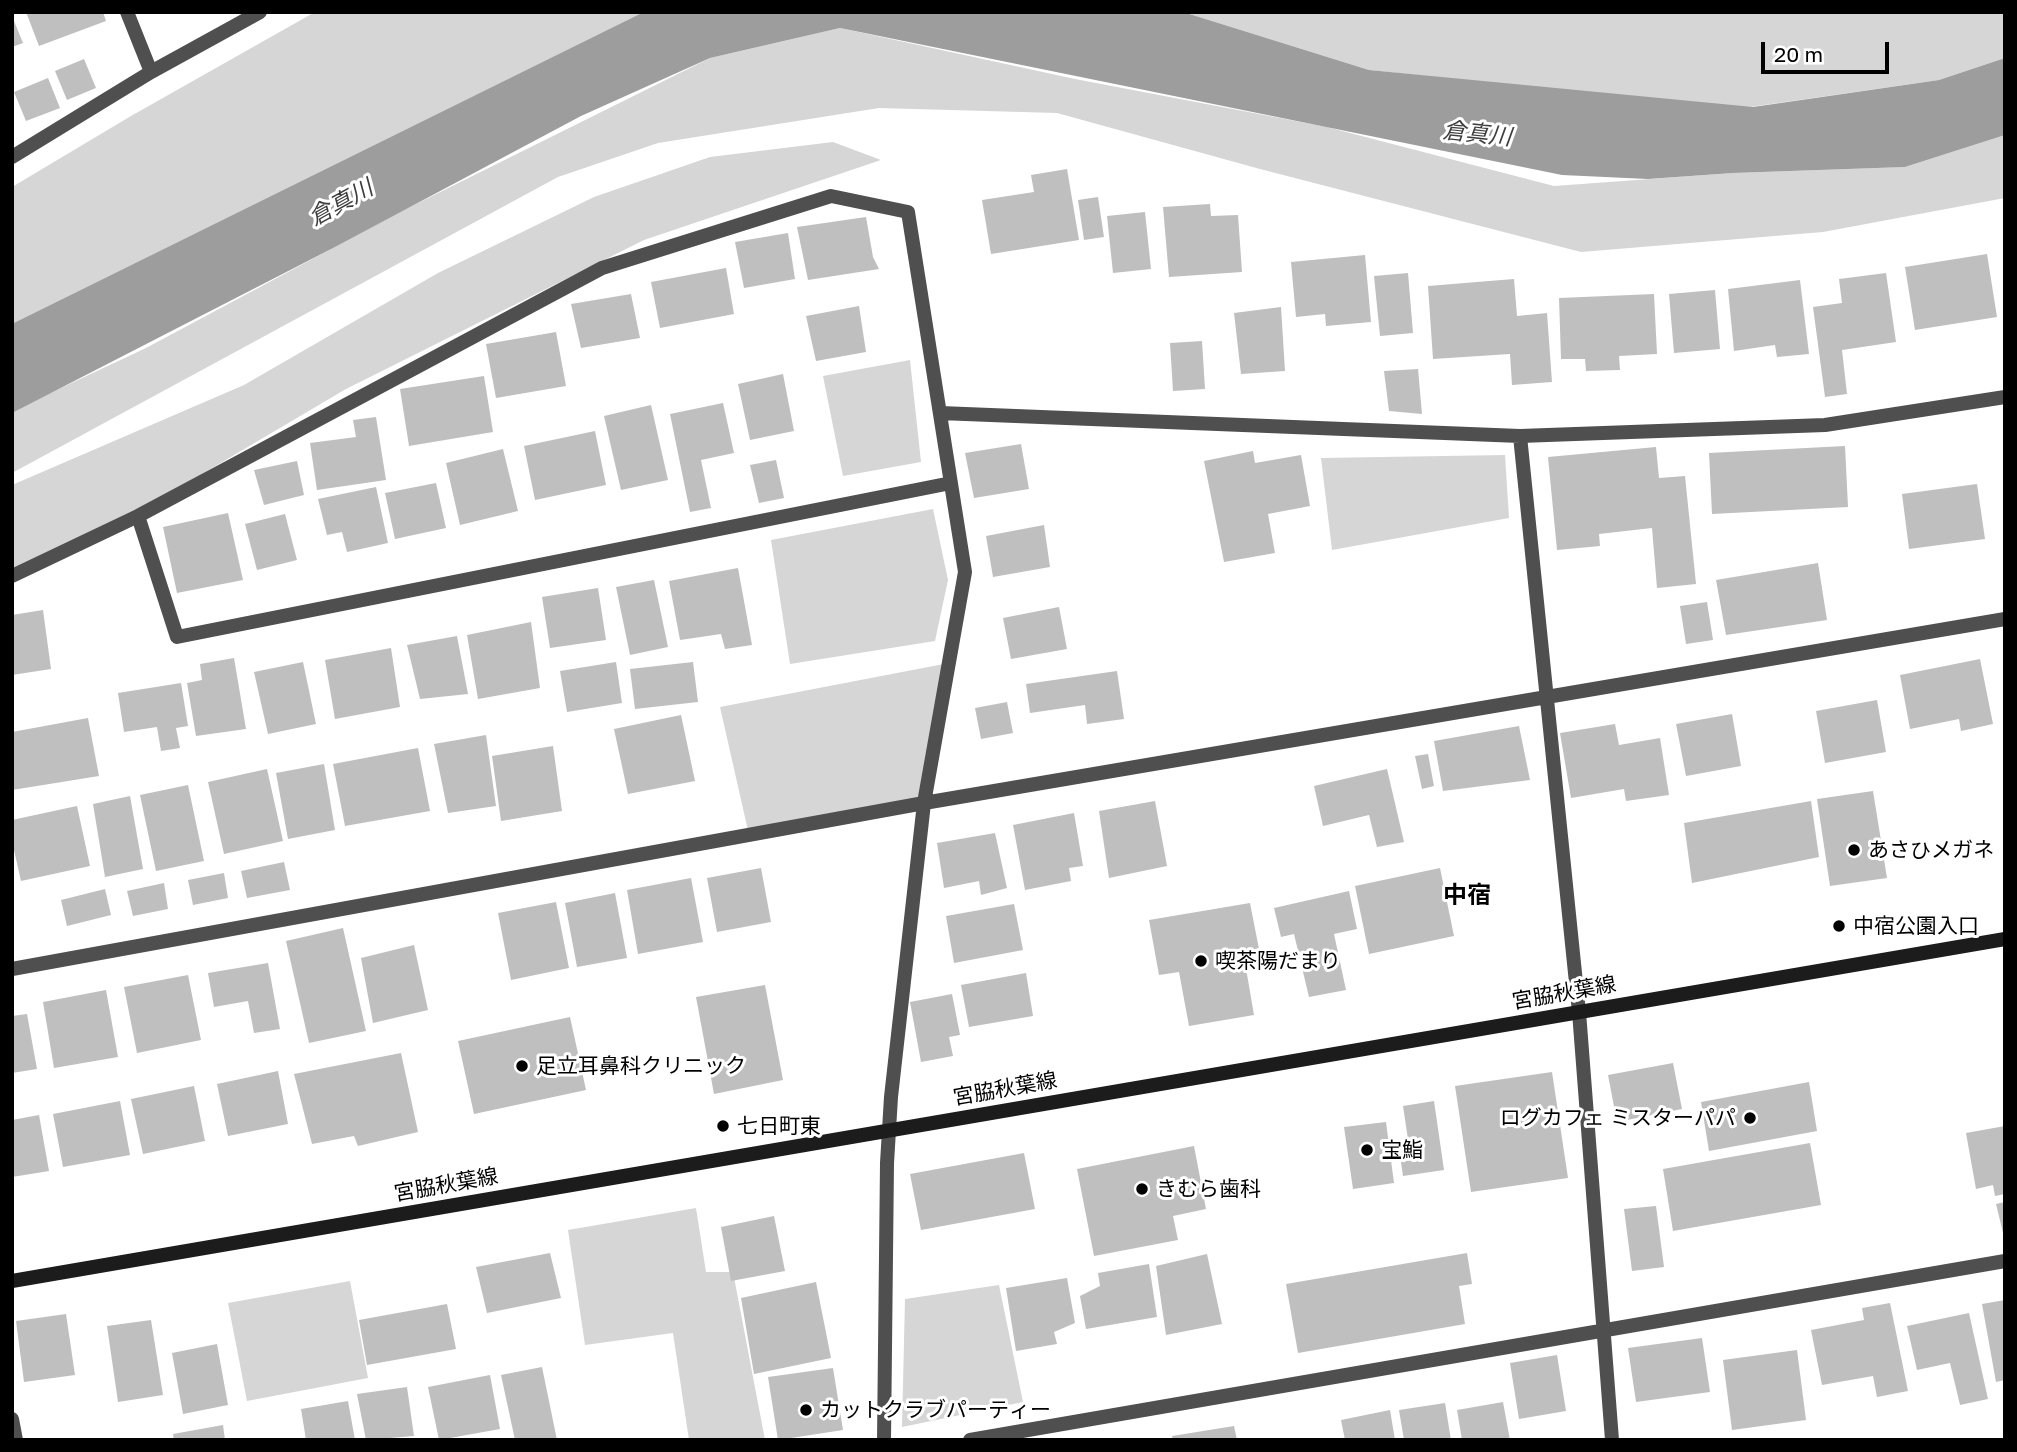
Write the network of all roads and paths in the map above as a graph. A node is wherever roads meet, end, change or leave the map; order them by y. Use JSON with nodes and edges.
{"nodes":[{"id":1,"x":127,"y":12,"type":"edge"},
{"id":2,"x":260,"y":12,"type":"edge"},
{"id":3,"x":151,"y":72,"type":"junction"},
{"id":4,"x":12,"y":157,"type":"edge"},
{"id":5,"x":2005,"y":397,"type":"edge"},
{"id":6,"x":940,"y":413,"type":"junction"},
{"id":7,"x":1520,"y":436,"type":"junction"},
{"id":8,"x":951,"y":483,"type":"junction"},
{"id":9,"x":138,"y":516,"type":"junction"},
{"id":10,"x":12,"y":576,"type":"edge"},
{"id":11,"x":2005,"y":619,"type":"edge"},
{"id":12,"x":1548,"y":696,"type":"junction"},
{"id":13,"x":924,"y":803,"type":"junction"},
{"id":14,"x":2005,"y":939,"type":"edge"},
{"id":15,"x":12,"y":969,"type":"edge"},
{"id":16,"x":1579,"y":1012,"type":"junction"},
{"id":17,"x":888,"y":1130,"type":"junction"},
{"id":18,"x":2005,"y":1261,"type":"edge"},
{"id":19,"x":12,"y":1281,"type":"edge"},
{"id":20,"x":1604,"y":1331,"type":"junction"},
{"id":21,"x":12,"y":1419,"type":"edge"},
{"id":22,"x":16,"y":1440,"type":"edge"},
{"id":23,"x":884,"y":1440,"type":"edge"},
{"id":24,"x":970,"y":1440,"type":"edge"},
{"id":25,"x":1612,"y":1440,"type":"edge"}],
"edges":[{"from":1,"to":3,"type":"street"},
{"from":2,"to":3,"type":"street"},
{"from":3,"to":4,"type":"street"},
{"from":5,"to":7,"type":"street"},
{"from":6,"to":7,"type":"street"},
{"from":6,"to":8,"type":"street"},
{"from":6,"to":9,"type":"street"},
{"from":7,"to":12,"type":"street"},
{"from":8,"to":9,"type":"street"},
{"from":8,"to":13,"type":"street"},
{"from":9,"to":10,"type":"street"},
{"from":11,"to":12,"type":"street"},
{"from":12,"to":13,"type":"street"},
{"from":12,"to":16,"type":"street"},
{"from":13,"to":15,"type":"street"},
{"from":13,"to":17,"type":"street"},
{"from":14,"to":16,"type":"street","name":"宮脇秋葉線"},
{"from":16,"to":17,"type":"street","name":"宮脇秋葉線"},
{"from":16,"to":20,"type":"street"},
{"from":17,"to":19,"type":"street","name":"宮脇秋葉線"},
{"from":17,"to":23,"type":"street"},
{"from":18,"to":20,"type":"street"},
{"from":20,"to":24,"type":"street"},
{"from":20,"to":25,"type":"street"},
{"from":21,"to":22,"type":"street"}]}
